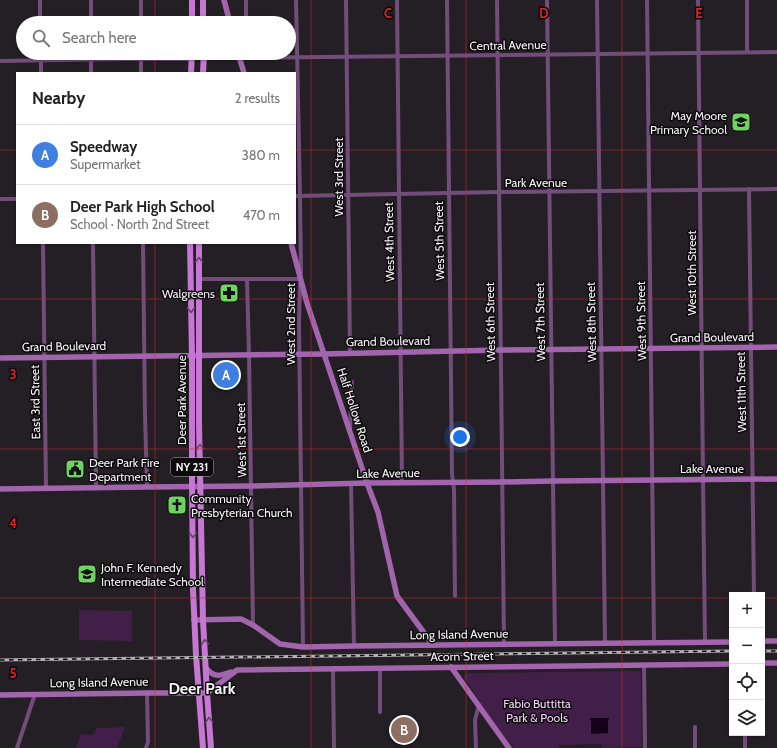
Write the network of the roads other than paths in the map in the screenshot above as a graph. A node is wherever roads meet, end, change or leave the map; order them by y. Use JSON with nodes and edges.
{"nodes":[{"id":1,"x":40,"y":0,"type":"edge"},
{"id":2,"x":90,"y":0,"type":"edge"},
{"id":3,"x":141,"y":0,"type":"edge"},
{"id":4,"x":192,"y":0,"type":"edge"},
{"id":5,"x":203,"y":0,"type":"edge"},
{"id":6,"x":224,"y":0,"type":"edge"},
{"id":7,"x":246,"y":0,"type":"edge"},
{"id":8,"x":296,"y":0,"type":"edge"},
{"id":9,"x":346,"y":0,"type":"edge"},
{"id":10,"x":397,"y":0,"type":"edge"},
{"id":11,"x":447,"y":0,"type":"edge"},
{"id":12,"x":497,"y":0,"type":"edge"},
{"id":13,"x":547,"y":0,"type":"edge"},
{"id":14,"x":597,"y":0,"type":"edge"},
{"id":15,"x":647,"y":0,"type":"edge"},
{"id":16,"x":698,"y":0,"type":"edge"},
{"id":17,"x":747,"y":0,"type":"edge"},
{"id":18,"x":40,"y":16,"type":"edge"},
{"id":19,"x":91,"y":16,"type":"edge"},
{"id":20,"x":141,"y":16,"type":"edge"},
{"id":21,"x":192,"y":16,"type":"edge"},
{"id":22,"x":203,"y":16,"type":"edge"},
{"id":23,"x":228,"y":16,"type":"edge"},
{"id":24,"x":246,"y":16,"type":"edge"},
{"id":25,"x":747,"y":52,"type":"junction"},
{"id":26,"x":777,"y":52,"type":"edge"},
{"id":27,"x":648,"y":53,"type":"junction"},
{"id":28,"x":698,"y":53,"type":"junction"},
{"id":29,"x":597,"y":54,"type":"junction"},
{"id":30,"x":498,"y":55,"type":"junction"},
{"id":31,"x":548,"y":55,"type":"junction"},
{"id":32,"x":397,"y":56,"type":"junction"},
{"id":33,"x":447,"y":56,"type":"junction"},
{"id":34,"x":347,"y":57,"type":"junction"},
{"id":35,"x":297,"y":58,"type":"junction"},
{"id":36,"x":91,"y":60,"type":"joint"},
{"id":37,"x":141,"y":60,"type":"edge"},
{"id":38,"x":191,"y":60,"type":"edge"},
{"id":39,"x":204,"y":60,"type":"edge"},
{"id":40,"x":240,"y":60,"type":"edge"},
{"id":41,"x":41,"y":61,"type":"junction"},
{"id":42,"x":0,"y":62,"type":"edge"},
{"id":43,"x":41,"y":72,"type":"edge"},
{"id":44,"x":91,"y":72,"type":"edge"},
{"id":45,"x":141,"y":72,"type":"edge"},
{"id":46,"x":191,"y":72,"type":"edge"},
{"id":47,"x":203,"y":72,"type":"edge"},
{"id":48,"x":244,"y":72,"type":"edge"},
{"id":49,"x":777,"y":189,"type":"edge"},
{"id":50,"x":700,"y":190,"type":"junction"},
{"id":51,"x":749,"y":190,"type":"junction"},
{"id":52,"x":599,"y":191,"type":"junction"},
{"id":53,"x":649,"y":191,"type":"junction"},
{"id":54,"x":499,"y":192,"type":"junction"},
{"id":55,"x":549,"y":192,"type":"junction"},
{"id":56,"x":448,"y":193,"type":"junction"},
{"id":57,"x":399,"y":194,"type":"junction"},
{"id":58,"x":348,"y":195,"type":"junction"},
{"id":59,"x":296,"y":196,"type":"edge"},
{"id":60,"x":300,"y":196,"type":"junction"},
{"id":61,"x":0,"y":199,"type":"edge"},
{"id":62,"x":16,"y":199,"type":"edge"},
{"id":63,"x":43,"y":244,"type":"edge"},
{"id":64,"x":93,"y":244,"type":"edge"},
{"id":65,"x":143,"y":244,"type":"edge"},
{"id":66,"x":190,"y":244,"type":"edge"},
{"id":67,"x":199,"y":244,"type":"edge"},
{"id":68,"x":291,"y":244,"type":"edge"},
{"id":69,"x":199,"y":279,"type":"junction"},
{"id":70,"x":301,"y":279,"type":"junction"},
{"id":71,"x":247,"y":280,"type":"junction"},
{"id":72,"x":751,"y":347,"type":"junction"},
{"id":73,"x":777,"y":347,"type":"edge"},
{"id":74,"x":601,"y":348,"type":"junction"},
{"id":75,"x":651,"y":348,"type":"junction"},
{"id":76,"x":702,"y":348,"type":"junction"},
{"id":77,"x":551,"y":349,"type":"junction"},
{"id":78,"x":501,"y":350,"type":"junction"},
{"id":79,"x":450,"y":351,"type":"junction"},
{"id":80,"x":400,"y":352,"type":"junction"},
{"id":81,"x":350,"y":353,"type":"junction"},
{"id":82,"x":300,"y":354,"type":"junction"},
{"id":83,"x":324,"y":354,"type":"junction"},
{"id":84,"x":249,"y":355,"type":"junction"},
{"id":85,"x":144,"y":356,"type":"junction"},
{"id":86,"x":192,"y":356,"type":"junction"},
{"id":87,"x":200,"y":356,"type":"junction"},
{"id":88,"x":45,"y":357,"type":"junction"},
{"id":89,"x":94,"y":357,"type":"junction"},
{"id":90,"x":0,"y":358,"type":"edge"},
{"id":91,"x":352,"y":382,"type":"dead end"},
{"id":92,"x":350,"y":431,"type":"junction"},
{"id":93,"x":703,"y":479,"type":"junction"},
{"id":94,"x":753,"y":479,"type":"junction"},
{"id":95,"x":777,"y":479,"type":"edge"},
{"id":96,"x":653,"y":480,"type":"junction"},
{"id":97,"x":553,"y":481,"type":"junction"},
{"id":98,"x":603,"y":481,"type":"junction"},
{"id":99,"x":453,"y":482,"type":"junction"},
{"id":100,"x":503,"y":482,"type":"junction"},
{"id":101,"x":402,"y":483,"type":"junction"},
{"id":102,"x":351,"y":484,"type":"junction"},
{"id":103,"x":367,"y":484,"type":"junction"},
{"id":104,"x":301,"y":485,"type":"junction"},
{"id":105,"x":192,"y":486,"type":"junction"},
{"id":106,"x":201,"y":486,"type":"junction"},
{"id":107,"x":252,"y":486,"type":"junction"},
{"id":108,"x":147,"y":487,"type":"junction"},
{"id":109,"x":46,"y":488,"type":"junction"},
{"id":110,"x":96,"y":488,"type":"junction"},
{"id":111,"x":0,"y":489,"type":"edge"},
{"id":112,"x":754,"y":592,"type":"edge"},
{"id":113,"x":455,"y":596,"type":"dead end"},
{"id":114,"x":194,"y":620,"type":"junction"},
{"id":115,"x":204,"y":620,"type":"junction"},
{"id":116,"x":254,"y":625,"type":"junction"},
{"id":117,"x":765,"y":641,"type":"edge"},
{"id":118,"x":777,"y":641,"type":"edge"},
{"id":119,"x":654,"y":642,"type":"junction"},
{"id":120,"x":705,"y":642,"type":"junction"},
{"id":121,"x":729,"y":642,"type":"edge"},
{"id":122,"x":605,"y":643,"type":"junction"},
{"id":123,"x":504,"y":644,"type":"junction"},
{"id":124,"x":554,"y":644,"type":"junction"},
{"id":125,"x":433,"y":645,"type":"junction"},
{"id":126,"x":354,"y":646,"type":"junction"},
{"id":127,"x":304,"y":647,"type":"junction"},
{"id":128,"x":765,"y":663,"type":"edge"},
{"id":129,"x":777,"y":663,"type":"edge"},
{"id":130,"x":729,"y":664,"type":"edge"},
{"id":131,"x":644,"y":665,"type":"junction"},
{"id":132,"x":451,"y":667,"type":"junction"},
{"id":133,"x":206,"y":668,"type":"junction"},
{"id":134,"x":380,"y":668,"type":"junction"},
{"id":135,"x":333,"y":669,"type":"junction"},
{"id":136,"x":237,"y":670,"type":"junction"},
{"id":137,"x":147,"y":693,"type":"junction"},
{"id":138,"x":199,"y":693,"type":"junction"},
{"id":139,"x":207,"y":693,"type":"junction"},
{"id":140,"x":35,"y":694,"type":"junction"},
{"id":141,"x":0,"y":695,"type":"edge"},
{"id":142,"x":478,"y":705,"type":"junction"},
{"id":143,"x":380,"y":712,"type":"dead end"},
{"id":144,"x":695,"y":727,"type":"dead end"},
{"id":145,"x":745,"y":736,"type":"edge"},
{"id":146,"x":17,"y":748,"type":"edge"},
{"id":147,"x":146,"y":748,"type":"edge"},
{"id":148,"x":203,"y":748,"type":"edge"},
{"id":149,"x":212,"y":748,"type":"edge"},
{"id":150,"x":334,"y":748,"type":"edge"},
{"id":151,"x":476,"y":748,"type":"edge"},
{"id":152,"x":509,"y":748,"type":"edge"},
{"id":153,"x":645,"y":748,"type":"edge"},
{"id":154,"x":695,"y":748,"type":"edge"},
{"id":155,"x":745,"y":748,"type":"edge"}],
"edges":[{"from":1,"to":18,"type":"street"},
{"from":2,"to":19,"type":"street"},
{"from":3,"to":20,"type":"street"},
{"from":4,"to":21,"type":"main road"},
{"from":5,"to":22,"type":"main road"},
{"from":6,"to":23,"type":"street"},
{"from":7,"to":24,"type":"street"},
{"from":8,"to":35,"type":"street","name":"West 2nd Street"},
{"from":9,"to":34,"type":"street","name":"West 3rd Street"},
{"from":10,"to":32,"type":"street","name":"West 4th Street"},
{"from":11,"to":33,"type":"street","name":"West 5th Street"},
{"from":12,"to":30,"type":"street","name":"West 6th Street"},
{"from":13,"to":31,"type":"street","name":"West 7th Street"},
{"from":14,"to":29,"type":"street","name":"West 8th Street"},
{"from":15,"to":27,"type":"street","name":"West 9th Street"},
{"from":16,"to":28,"type":"street","name":"West 10th Street"},
{"from":17,"to":25,"type":"street"},
{"from":25,"to":26,"type":"street","name":"Central Avenue"},
{"from":25,"to":28,"type":"street","name":"Central Avenue"},
{"from":27,"to":28,"type":"street","name":"Central Avenue"},
{"from":27,"to":29,"type":"street","name":"Central Avenue"},
{"from":27,"to":53,"type":"street","name":"West 9th Street"},
{"from":28,"to":50,"type":"street","name":"West 10th Street"},
{"from":29,"to":31,"type":"street","name":"Central Avenue"},
{"from":29,"to":52,"type":"street","name":"West 8th Street"},
{"from":30,"to":31,"type":"street","name":"Central Avenue"},
{"from":30,"to":33,"type":"street","name":"Central Avenue"},
{"from":30,"to":54,"type":"street","name":"West 6th Street"},
{"from":31,"to":55,"type":"street","name":"West 7th Street"},
{"from":32,"to":33,"type":"street","name":"Central Avenue"},
{"from":32,"to":34,"type":"street","name":"Central Avenue"},
{"from":32,"to":57,"type":"street","name":"West 4th Street"},
{"from":33,"to":56,"type":"street","name":"West 5th Street"},
{"from":34,"to":35,"type":"street","name":"Central Avenue"},
{"from":34,"to":58,"type":"street","name":"West 3rd Street"},
{"from":35,"to":60,"type":"street","name":"West 2nd Street"},
{"from":36,"to":41,"type":"street"},
{"from":36,"to":44,"type":"street"},
{"from":37,"to":45,"type":"street"},
{"from":38,"to":46,"type":"main road"},
{"from":39,"to":47,"type":"main road"},
{"from":40,"to":48,"type":"street"},
{"from":41,"to":42,"type":"street"},
{"from":41,"to":43,"type":"street"},
{"from":49,"to":51,"type":"street","name":"Park Avenue"},
{"from":50,"to":51,"type":"street","name":"Park Avenue"},
{"from":50,"to":53,"type":"street","name":"Park Avenue"},
{"from":50,"to":76,"type":"street","name":"West 10th Street"},
{"from":51,"to":72,"type":"street","name":"West 11th Street"},
{"from":52,"to":53,"type":"street","name":"Park Avenue"},
{"from":52,"to":55,"type":"street","name":"Park Avenue"},
{"from":52,"to":74,"type":"street","name":"West 8th Street"},
{"from":53,"to":75,"type":"street","name":"West 9th Street"},
{"from":54,"to":55,"type":"street","name":"Park Avenue"},
{"from":54,"to":56,"type":"street","name":"Park Avenue"},
{"from":54,"to":78,"type":"street","name":"West 6th Street"},
{"from":55,"to":77,"type":"street","name":"West 7th Street"},
{"from":56,"to":57,"type":"street","name":"Park Avenue"},
{"from":56,"to":79,"type":"street","name":"West 5th Street"},
{"from":57,"to":58,"type":"street","name":"Park Avenue"},
{"from":57,"to":80,"type":"street","name":"West 4th Street"},
{"from":58,"to":60,"type":"street","name":"Park Avenue"},
{"from":58,"to":81,"type":"street","name":"West 3rd Street"},
{"from":59,"to":60,"type":"street","name":"Park Avenue"},
{"from":60,"to":70,"type":"street","name":"West 2nd Street"},
{"from":61,"to":62,"type":"street"},
{"from":63,"to":88,"type":"street","name":"East 3rd Street"},
{"from":64,"to":89,"type":"street"},
{"from":65,"to":85,"type":"street"},
{"from":66,"to":86,"type":"main road","name":"Deer Park Avenue","number":"NY 231","one_way":true},
{"from":69,"to":67,"type":"main road","name":"Deer Park Avenue","number":"NY 231","one_way":true},
{"from":68,"to":70,"type":"street","name":"Half Hollow Road"},
{"from":69,"to":71,"type":"street"},
{"from":69,"to":87,"type":"main road","name":"Deer Park Avenue","number":"NY 231"},
{"from":70,"to":71,"type":"street"},
{"from":70,"to":82,"type":"street","name":"West 2nd Street"},
{"from":70,"to":83,"type":"street","name":"Half Hollow Road"},
{"from":71,"to":84,"type":"street","name":"West 1st Street"},
{"from":72,"to":73,"type":"street","name":"Grand Boulevard"},
{"from":72,"to":76,"type":"street","name":"Grand Boulevard"},
{"from":72,"to":94,"type":"street","name":"West 11th Street"},
{"from":74,"to":75,"type":"street","name":"Grand Boulevard"},
{"from":74,"to":77,"type":"street","name":"Grand Boulevard"},
{"from":74,"to":98,"type":"street","name":"West 8th Street"},
{"from":75,"to":76,"type":"street","name":"Grand Boulevard"},
{"from":75,"to":96,"type":"street","name":"West 9th Street"},
{"from":76,"to":93,"type":"street","name":"West 10th Street"},
{"from":77,"to":78,"type":"street","name":"Grand Boulevard"},
{"from":77,"to":97,"type":"street","name":"West 7th Street"},
{"from":78,"to":79,"type":"street","name":"Grand Boulevard"},
{"from":78,"to":100,"type":"street","name":"West 6th Street"},
{"from":79,"to":80,"type":"street","name":"Grand Boulevard"},
{"from":79,"to":99,"type":"street","name":"West 5th Street"},
{"from":80,"to":81,"type":"street","name":"Grand Boulevard"},
{"from":80,"to":101,"type":"street","name":"West 4th Street"},
{"from":81,"to":83,"type":"street","name":"Grand Boulevard"},
{"from":82,"to":83,"type":"street","name":"Grand Boulevard"},
{"from":82,"to":84,"type":"street","name":"Grand Boulevard"},
{"from":82,"to":104,"type":"street","name":"West 2nd Street"},
{"from":83,"to":92,"type":"street","name":"Half Hollow Road"},
{"from":84,"to":87,"type":"street","name":"Grand Boulevard"},
{"from":84,"to":107,"type":"street","name":"West 1st Street"},
{"from":85,"to":86,"type":"street","name":"Grand Boulevard"},
{"from":85,"to":89,"type":"street","name":"Grand Boulevard"},
{"from":85,"to":108,"type":"street"},
{"from":86,"to":87,"type":"street","name":"Grand Boulevard"},
{"from":86,"to":105,"type":"main road","name":"Deer Park Avenue","number":"NY 231"},
{"from":106,"to":87,"type":"main road","name":"Deer Park Avenue","number":"NY 231","one_way":true},
{"from":88,"to":89,"type":"street","name":"Grand Boulevard"},
{"from":88,"to":90,"type":"street","name":"Grand Boulevard"},
{"from":88,"to":109,"type":"street","name":"East 3rd Street"},
{"from":89,"to":110,"type":"street"},
{"from":91,"to":92,"type":"street"},
{"from":92,"to":103,"type":"street","name":"Half Hollow Road"},
{"from":93,"to":94,"type":"street","name":"Lake Avenue"},
{"from":93,"to":96,"type":"street","name":"Lake Avenue"},
{"from":93,"to":120,"type":"street","name":"West 10th Street"},
{"from":94,"to":95,"type":"street","name":"Lake Avenue"},
{"from":94,"to":112,"type":"street","name":"West 11th Street"},
{"from":96,"to":98,"type":"street","name":"Lake Avenue"},
{"from":96,"to":119,"type":"street","name":"West 9th Street"},
{"from":97,"to":98,"type":"street","name":"Lake Avenue"},
{"from":97,"to":100,"type":"street","name":"Lake Avenue"},
{"from":97,"to":124,"type":"street","name":"West 7th Street"},
{"from":98,"to":122,"type":"street","name":"West 8th Street"},
{"from":99,"to":100,"type":"street","name":"Lake Avenue"},
{"from":99,"to":101,"type":"street","name":"Lake Avenue"},
{"from":99,"to":113,"type":"street","name":"West 5th Street"},
{"from":100,"to":123,"type":"street","name":"West 6th Street"},
{"from":101,"to":103,"type":"street","name":"Lake Avenue"},
{"from":102,"to":103,"type":"street","name":"Lake Avenue"},
{"from":102,"to":104,"type":"street","name":"Lake Avenue"},
{"from":102,"to":126,"type":"street"},
{"from":103,"to":125,"type":"street","name":"Half Hollow Road"},
{"from":104,"to":107,"type":"street","name":"Lake Avenue"},
{"from":104,"to":127,"type":"street","name":"West 2nd Street"},
{"from":105,"to":106,"type":"street","name":"Lake Avenue"},
{"from":105,"to":108,"type":"street","name":"Lake Avenue"},
{"from":105,"to":114,"type":"main road","name":"Deer Park Avenue","number":"NY 231","one_way":true},
{"from":106,"to":107,"type":"street","name":"Lake Avenue"},
{"from":106,"to":115,"type":"main road","name":"Deer Park Avenue","number":"NY 231"},
{"from":107,"to":116,"type":"street","name":"West 1st Street"},
{"from":108,"to":110,"type":"street","name":"Lake Avenue"},
{"from":109,"to":110,"type":"street","name":"Lake Avenue"},
{"from":109,"to":111,"type":"street","name":"Lake Avenue"},
{"from":114,"to":115,"type":"street","name":"Long Island Avenue"},
{"from":114,"to":138,"type":"main road","name":"Deer Park Avenue","number":"NY 231"},
{"from":115,"to":116,"type":"street","name":"Long Island Avenue"},
{"from":133,"to":115,"type":"main road","name":"Deer Park Avenue","number":"NY 231","one_way":true},
{"from":116,"to":127,"type":"street","name":"Long Island Avenue"},
{"from":117,"to":118,"type":"street"},
{"from":119,"to":120,"type":"street","name":"Long Island Avenue"},
{"from":119,"to":122,"type":"street","name":"Long Island Avenue"},
{"from":120,"to":121,"type":"street","name":"Long Island Avenue"},
{"from":122,"to":124,"type":"street","name":"Long Island Avenue"},
{"from":123,"to":124,"type":"street","name":"Long Island Avenue"},
{"from":123,"to":125,"type":"street","name":"Long Island Avenue"},
{"from":125,"to":126,"type":"street","name":"Long Island Avenue"},
{"from":126,"to":127,"type":"street","name":"Long Island Avenue"},
{"from":128,"to":129,"type":"street"},
{"from":130,"to":131,"type":"street","name":"Acorn Street"},
{"from":131,"to":132,"type":"street","name":"Acorn Street"},
{"from":131,"to":153,"type":"street"},
{"from":132,"to":134,"type":"street","name":"Acorn Street"},
{"from":132,"to":142,"type":"street"},
{"from":133,"to":136,"type":"street","name":"Acorn Street"},
{"from":133,"to":139,"type":"main road","name":"Deer Park Avenue","number":"NY 231"},
{"from":134,"to":135,"type":"street","name":"Acorn Street"},
{"from":134,"to":143,"type":"street"},
{"from":135,"to":136,"type":"street","name":"Acorn Street"},
{"from":135,"to":150,"type":"street"},
{"from":136,"to":139,"type":"street"},
{"from":137,"to":138,"type":"street","name":"Long Island Avenue"},
{"from":137,"to":140,"type":"street","name":"Long Island Avenue"},
{"from":137,"to":147,"type":"street"},
{"from":138,"to":139,"type":"street"},
{"from":138,"to":148,"type":"main road","name":"Deer Park Avenue","number":"NY 231"},
{"from":149,"to":139,"type":"main road","name":"Deer Park Avenue","number":"NY 231","one_way":true},
{"from":140,"to":141,"type":"street","name":"Long Island Avenue"},
{"from":140,"to":146,"type":"street"},
{"from":142,"to":151,"type":"street"},
{"from":142,"to":152,"type":"street"},
{"from":144,"to":154,"type":"street"},
{"from":145,"to":155,"type":"street"}]}
